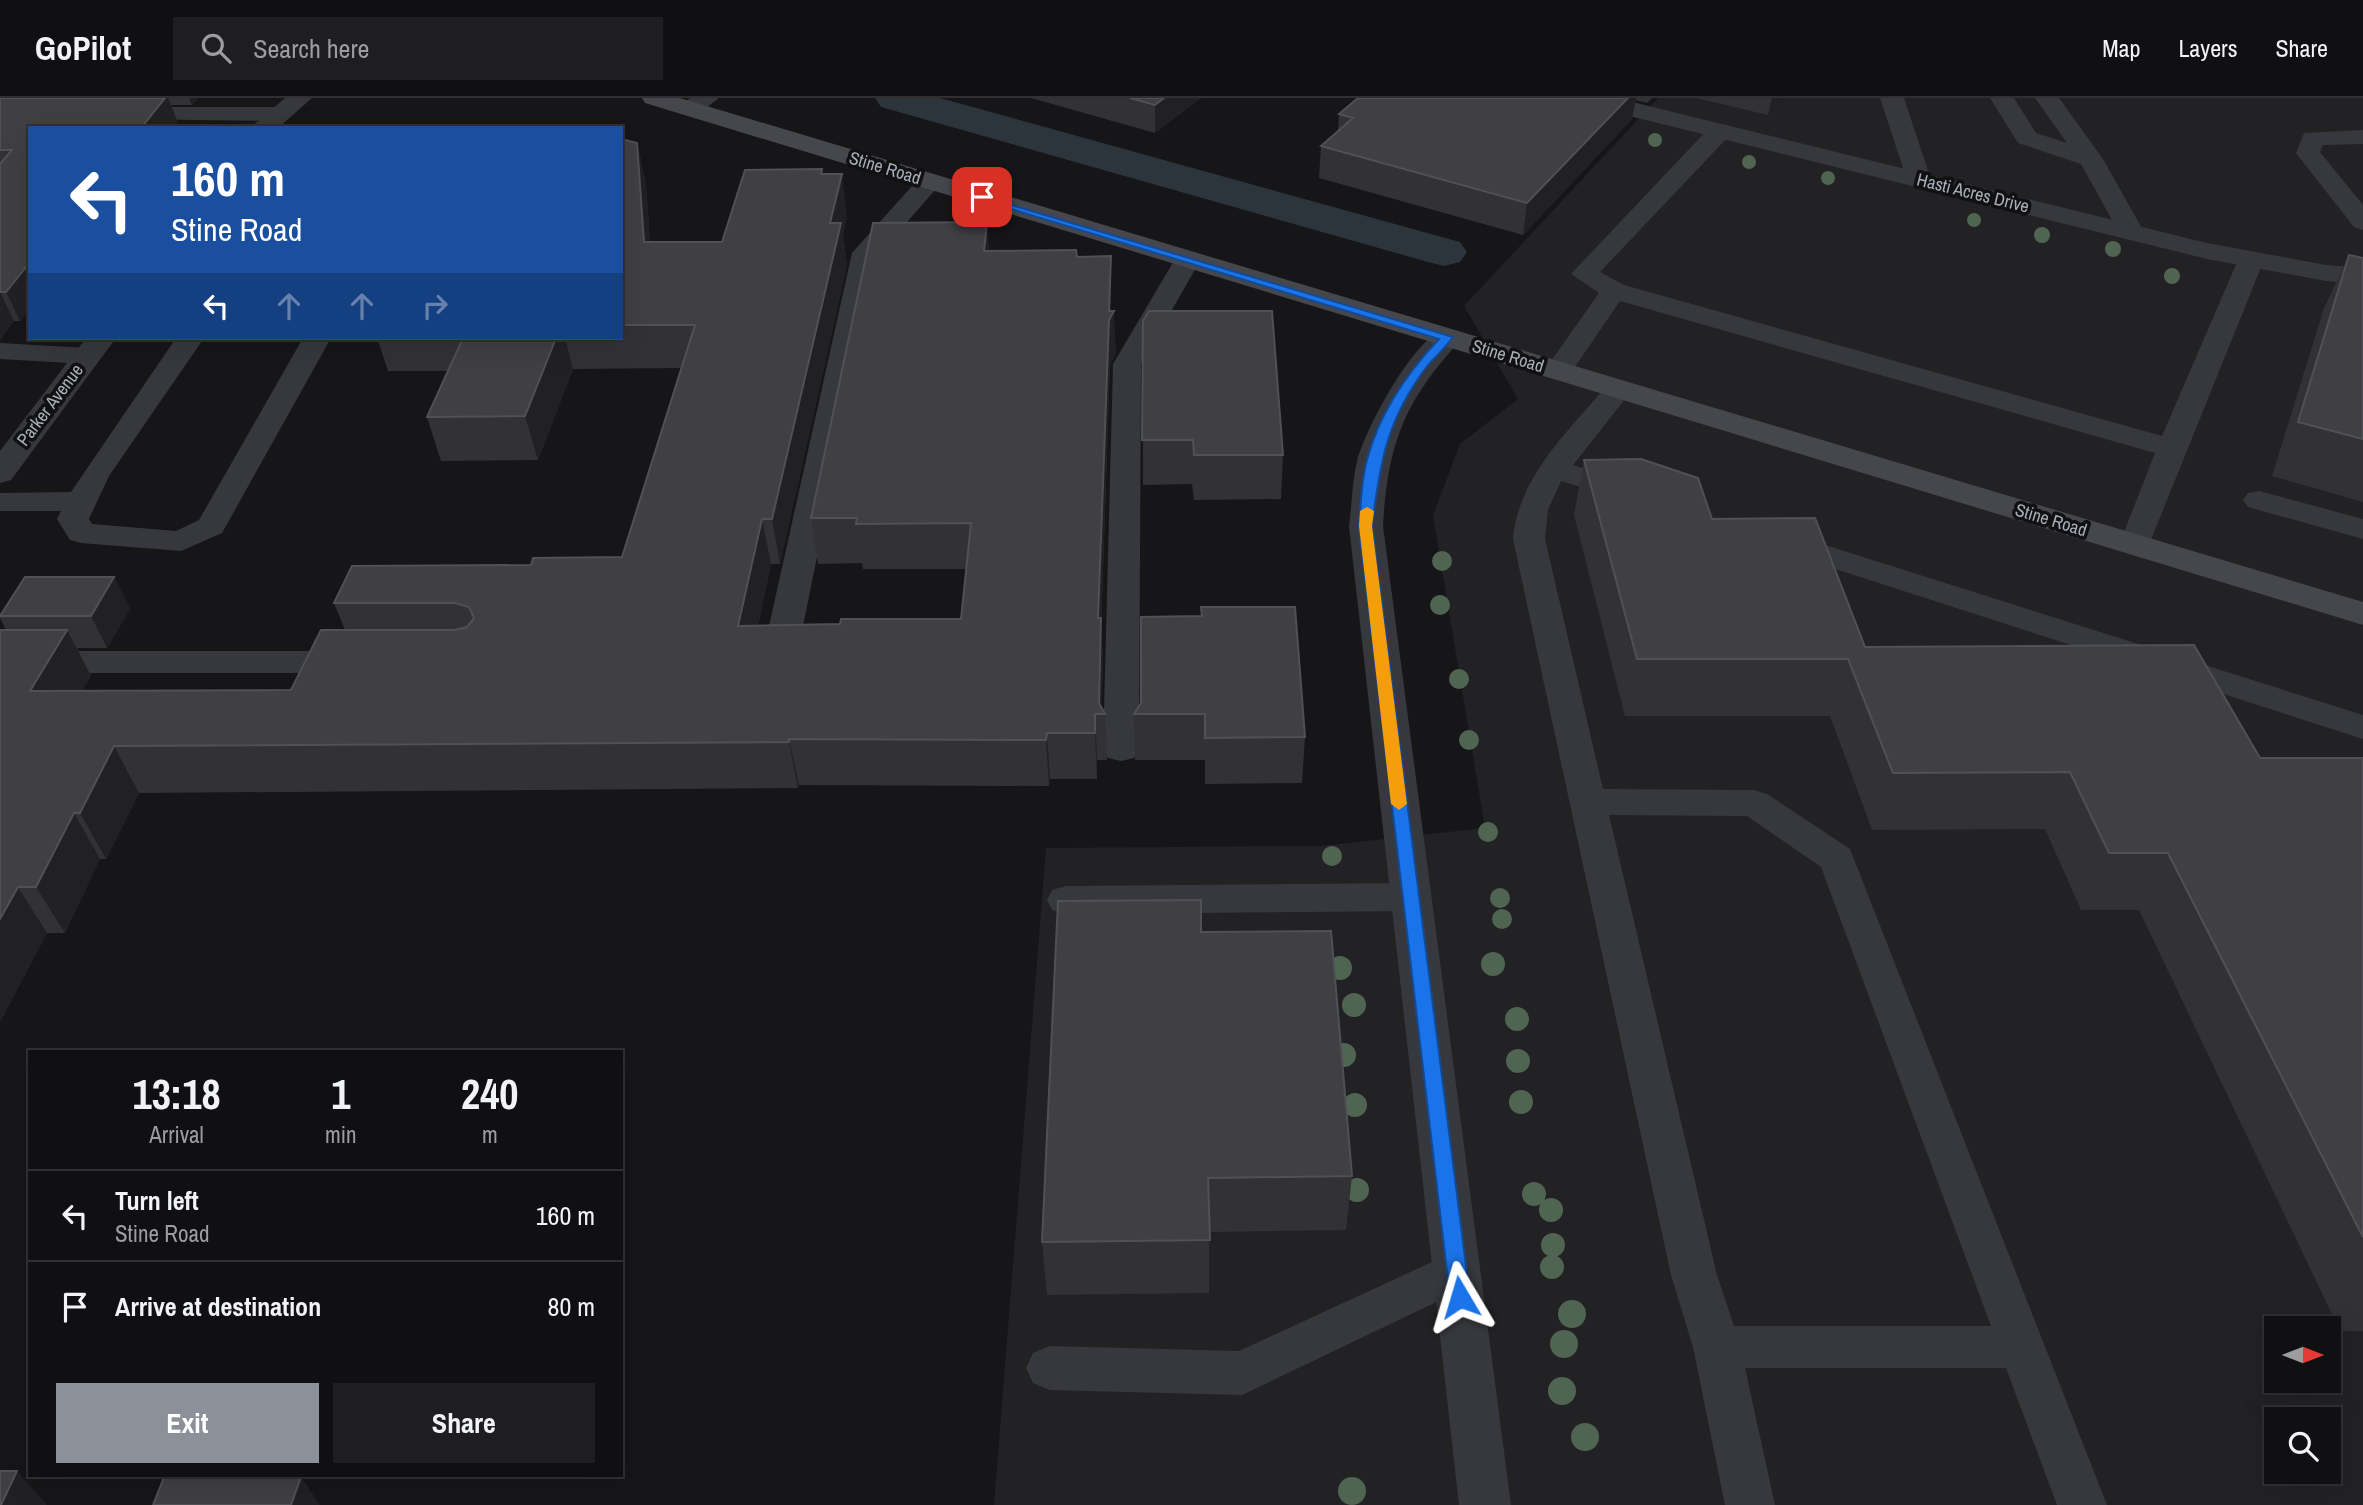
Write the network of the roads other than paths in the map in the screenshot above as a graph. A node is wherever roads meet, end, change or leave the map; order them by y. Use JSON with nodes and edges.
{"nodes":[{"id":1,"x":300,"y":98,"type":"edge"},
{"id":2,"x":654,"y":98,"type":"edge"},
{"id":3,"x":1586,"y":98,"type":"edge"},
{"id":4,"x":1892,"y":98,"type":"edge"},
{"id":5,"x":2002,"y":98,"type":"edge"},
{"id":6,"x":2047,"y":98,"type":"edge"},
{"id":7,"x":698,"y":103,"type":"edge"},
{"id":8,"x":96,"y":114,"type":"edge"},
{"id":9,"x":269,"y":121,"type":"edge"},
{"id":10,"x":1720,"y":131,"type":"junction"},
{"id":11,"x":2363,"y":138,"type":"edge"},
{"id":12,"x":2091,"y":159,"type":"junction"},
{"id":13,"x":2363,"y":163,"type":"edge"},
{"id":14,"x":1919,"y":180,"type":"junction"},
{"id":15,"x":930,"y":181,"type":"junction"},
{"id":16,"x":2363,"y":222,"type":"edge"},
{"id":17,"x":2131,"y":232,"type":"junction"},
{"id":18,"x":1188,"y":259,"type":"junction"},
{"id":19,"x":2251,"y":260,"type":"junction"},
{"id":20,"x":2363,"y":276,"type":"edge"},
{"id":21,"x":1614,"y":291,"type":"junction"},
{"id":22,"x":1447,"y":337,"type":"junction"},
{"id":23,"x":189,"y":340,"type":"edge"},
{"id":24,"x":316,"y":340,"type":"edge"},
{"id":25,"x":94,"y":347,"type":"edge"},
{"id":26,"x":0,"y":351,"type":"edge"},
{"id":27,"x":1558,"y":371,"type":"junction"},
{"id":28,"x":1619,"y":389,"type":"junction"},
{"id":29,"x":2172,"y":448,"type":"junction"},
{"id":30,"x":1554,"y":469,"type":"junction"},
{"id":31,"x":0,"y":472,"type":"edge"},
{"id":32,"x":2259,"y":500,"type":"dead end"},
{"id":33,"x":81,"y":501,"type":"junction"},
{"id":34,"x":0,"y":502,"type":"edge"},
{"id":35,"x":1660,"y":503,"type":"edge"},
{"id":36,"x":2363,"y":529,"type":"edge"},
{"id":37,"x":1753,"y":532,"type":"edge"},
{"id":38,"x":2135,"y":545,"type":"junction"},
{"id":39,"x":2363,"y":614,"type":"edge"},
{"id":40,"x":786,"y":626,"type":"edge"},
{"id":41,"x":0,"y":662,"type":"edge"},
{"id":42,"x":387,"y":662,"type":"edge"},
{"id":43,"x":2363,"y":727,"type":"edge"},
{"id":44,"x":1121,"y":748,"type":"dead end"},
{"id":45,"x":1588,"y":802,"type":"junction"},
{"id":46,"x":1411,"y":897,"type":"junction"},
{"id":47,"x":1066,"y":900,"type":"edge"},
{"id":48,"x":1457,"y":1271,"type":"junction"},
{"id":49,"x":1717,"y":1347,"type":"junction"},
{"id":50,"x":2021,"y":1347,"type":"junction"},
{"id":51,"x":1050,"y":1368,"type":"dead end"},
{"id":52,"x":1485,"y":1505,"type":"edge"},
{"id":53,"x":1751,"y":1505,"type":"edge"},
{"id":54,"x":2082,"y":1505,"type":"edge"}],
"edges":[{"from":1,"to":9,"type":"street"},
{"from":2,"to":7,"type":"street","name":"Stine Road"},
{"from":3,"to":10,"type":"street","name":"Hasti Acres Drive"},
{"from":4,"to":14,"type":"lane"},
{"from":5,"to":12,"type":"lane"},
{"from":6,"to":12,"type":"lane"},
{"from":7,"to":15,"type":"street","name":"Stine Road"},
{"from":8,"to":9,"type":"lane"},
{"from":10,"to":14,"type":"street","name":"Hasti Acres Drive"},
{"from":10,"to":21,"type":"lane"},
{"from":11,"to":13,"type":"lane"},
{"from":11,"to":16,"type":"lane"},
{"from":12,"to":17,"type":"lane"},
{"from":14,"to":17,"type":"street","name":"Hasti Acres Drive"},
{"from":15,"to":18,"type":"street","name":"Stine Road"},
{"from":15,"to":40,"type":"lane"},
{"from":17,"to":19,"type":"street","name":"Hasti Acres Drive"},
{"from":18,"to":22,"type":"street","name":"Stine Road"},
{"from":18,"to":44,"type":"lane"},
{"from":19,"to":20,"type":"street","name":"Hasti Acres Drive"},
{"from":19,"to":29,"type":"lane"},
{"from":21,"to":27,"type":"lane"},
{"from":21,"to":29,"type":"lane"},
{"from":22,"to":27,"type":"street","name":"Stine Road"},
{"from":22,"to":46,"type":"street"},
{"from":23,"to":33,"type":"lane"},
{"from":24,"to":33,"type":"lane"},
{"from":25,"to":26,"type":"lane"},
{"from":25,"to":31,"type":"street","name":"Parker Avenue"},
{"from":27,"to":28,"type":"street","name":"Stine Road"},
{"from":28,"to":30,"type":"lane"},
{"from":28,"to":38,"type":"street","name":"Stine Road"},
{"from":29,"to":38,"type":"lane"},
{"from":30,"to":35,"type":"lane"},
{"from":30,"to":45,"type":"lane"},
{"from":32,"to":36,"type":"lane"},
{"from":33,"to":34,"type":"lane"},
{"from":37,"to":43,"type":"lane"},
{"from":38,"to":39,"type":"street","name":"Stine Road"},
{"from":41,"to":42,"type":"lane"},
{"from":45,"to":49,"type":"lane"},
{"from":45,"to":50,"type":"lane"},
{"from":46,"to":47,"type":"lane"},
{"from":46,"to":48,"type":"street"},
{"from":48,"to":51,"type":"lane"},
{"from":48,"to":52,"type":"street"},
{"from":49,"to":50,"type":"lane"},
{"from":49,"to":53,"type":"lane"},
{"from":50,"to":54,"type":"lane"}]}
